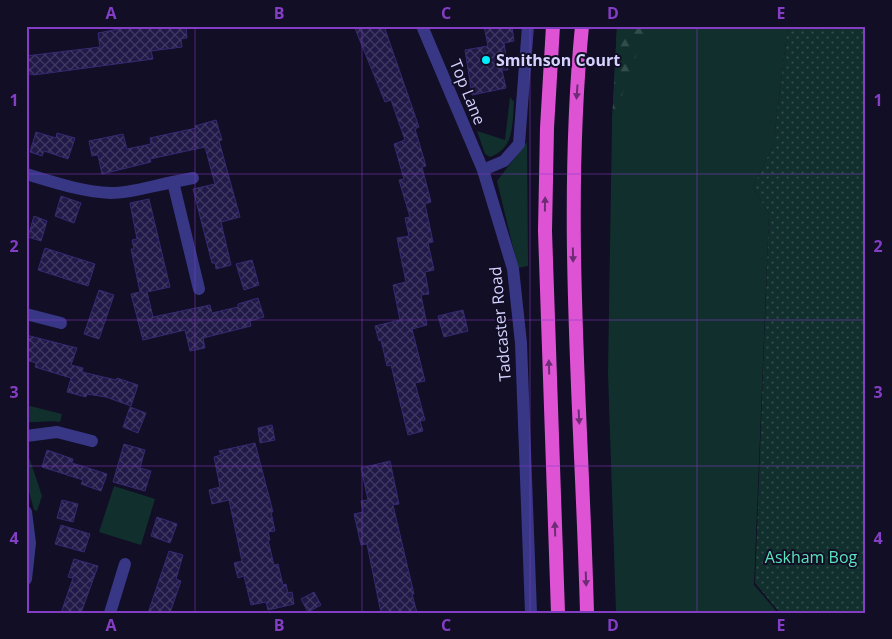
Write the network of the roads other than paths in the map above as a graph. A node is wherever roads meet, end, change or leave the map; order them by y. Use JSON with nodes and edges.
{"nodes":[{"id":1,"x":422,"y":26,"type":"edge"},
{"id":2,"x":528,"y":26,"type":"edge"},
{"id":3,"x":554,"y":26,"type":"edge"},
{"id":4,"x":582,"y":26,"type":"edge"},
{"id":5,"x":483,"y":170,"type":"junction"},
{"id":6,"x":26,"y":174,"type":"edge"},
{"id":7,"x":193,"y":178,"type":"dead end"},
{"id":8,"x":172,"y":182,"type":"junction"},
{"id":9,"x":199,"y":289,"type":"dead end"},
{"id":10,"x":26,"y":314,"type":"edge"},
{"id":11,"x":61,"y":323,"type":"dead end"},
{"id":12,"x":26,"y":436,"type":"edge"},
{"id":13,"x":92,"y":441,"type":"dead end"},
{"id":14,"x":26,"y":512,"type":"edge"},
{"id":15,"x":28,"y":543,"type":"edge"},
{"id":16,"x":125,"y":564,"type":"dead end"},
{"id":17,"x":26,"y":579,"type":"edge"},
{"id":18,"x":110,"y":613,"type":"edge"},
{"id":19,"x":530,"y":613,"type":"edge"},
{"id":20,"x":558,"y":613,"type":"edge"},
{"id":21,"x":587,"y":613,"type":"edge"}],
"edges":[{"from":1,"to":5,"type":"street","name":"Top Lane"},
{"from":2,"to":5,"type":"street"},
{"from":20,"to":3,"type":"highway","one_way":true},
{"from":4,"to":21,"type":"highway","one_way":true},
{"from":5,"to":19,"type":"street","name":"Tadcaster Road"},
{"from":6,"to":8,"type":"street"},
{"from":7,"to":8,"type":"street"},
{"from":8,"to":9,"type":"street"},
{"from":10,"to":11,"type":"street"},
{"from":12,"to":13,"type":"street"},
{"from":14,"to":15,"type":"street"},
{"from":15,"to":17,"type":"street"},
{"from":16,"to":18,"type":"street"}]}
